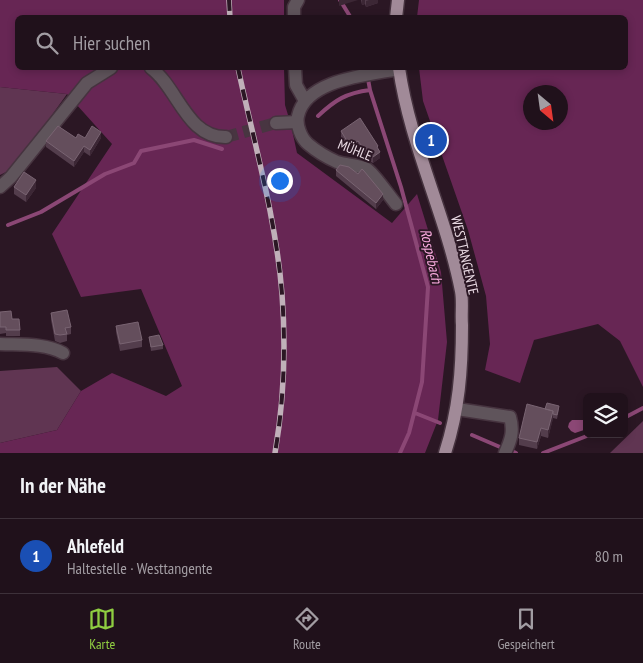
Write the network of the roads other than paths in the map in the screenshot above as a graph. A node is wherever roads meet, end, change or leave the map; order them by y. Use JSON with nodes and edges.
{"nodes":[{"id":1,"x":298,"y":0,"type":"edge"},
{"id":2,"x":398,"y":0,"type":"edge"},
{"id":3,"x":294,"y":15,"type":"edge"},
{"id":4,"x":396,"y":15,"type":"edge"},
{"id":5,"x":108,"y":70,"type":"edge"},
{"id":6,"x":154,"y":70,"type":"edge"},
{"id":7,"x":295,"y":70,"type":"edge"},
{"id":8,"x":390,"y":70,"type":"edge"},
{"id":9,"x":399,"y":70,"type":"edge"},
{"id":10,"x":305,"y":102,"type":"junction"},
{"id":11,"x":297,"y":122,"type":"junction"},
{"id":12,"x":276,"y":123,"type":"tunnel mouth"},
{"id":13,"x":226,"y":138,"type":"tunnel mouth"},
{"id":14,"x":0,"y":187,"type":"edge"},
{"id":15,"x":396,"y":204,"type":"dead end"},
{"id":16,"x":0,"y":344,"type":"edge"},
{"id":17,"x":63,"y":353,"type":"dead end"},
{"id":18,"x":457,"y":409,"type":"junction"},
{"id":19,"x":444,"y":453,"type":"edge"},
{"id":20,"x":505,"y":453,"type":"edge"}],
"edges":[{"from":1,"to":3,"type":"street"},
{"from":2,"to":4,"type":"main road"},
{"from":5,"to":14,"type":"street"},
{"from":6,"to":13,"type":"street"},
{"from":7,"to":10,"type":"street"},
{"from":8,"to":10,"type":"street"},
{"from":9,"to":18,"type":"main road","name":"WESTTANGENTE"},
{"from":10,"to":11,"type":"street"},
{"from":11,"to":12,"type":"street"},
{"from":11,"to":15,"type":"street","name":"MÜHLE"},
{"from":16,"to":17,"type":"street"},
{"from":18,"to":19,"type":"main road","name":"WESTTANGENTE"},
{"from":18,"to":20,"type":"street"}]}
